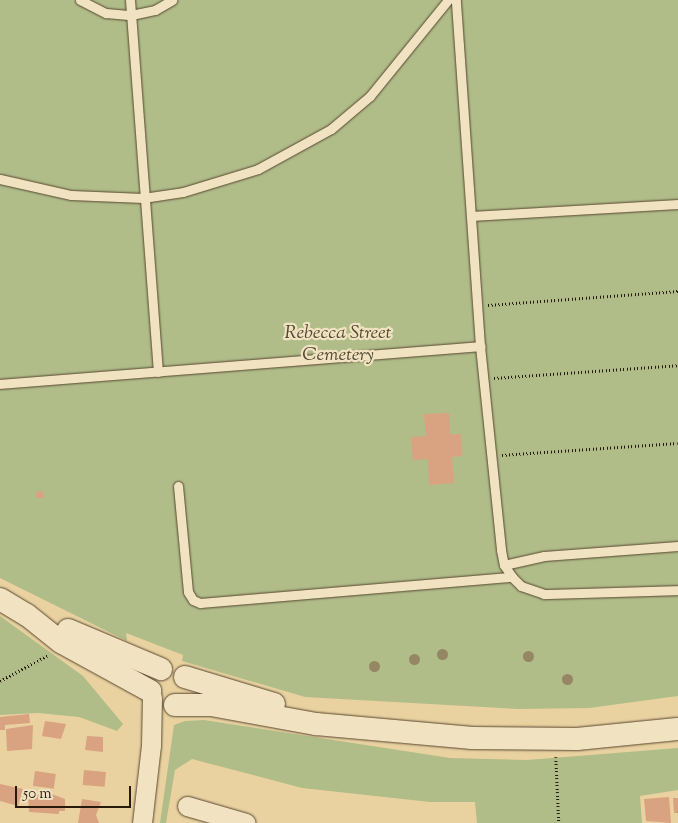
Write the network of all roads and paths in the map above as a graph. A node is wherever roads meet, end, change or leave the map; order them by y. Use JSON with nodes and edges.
{"nodes":[{"id":1,"x":80,"y":0,"type":"edge"},
{"id":2,"x":130,"y":0,"type":"edge"},
{"id":3,"x":172,"y":0,"type":"edge"},
{"id":4,"x":448,"y":0,"type":"edge"},
{"id":5,"x":456,"y":0,"type":"edge"},
{"id":6,"x":131,"y":15,"type":"junction"},
{"id":7,"x":0,"y":179,"type":"edge"},
{"id":8,"x":142,"y":198,"type":"junction"},
{"id":9,"x":678,"y":204,"type":"edge"},
{"id":10,"x":471,"y":216,"type":"junction"},
{"id":11,"x":678,"y":291,"type":"edge"},
{"id":12,"x":477,"y":306,"type":"junction"},
{"id":13,"x":480,"y":346,"type":"junction"},
{"id":14,"x":678,"y":365,"type":"edge"},
{"id":15,"x":158,"y":372,"type":"junction"},
{"id":16,"x":483,"y":379,"type":"junction"},
{"id":17,"x":0,"y":384,"type":"edge"},
{"id":18,"x":678,"y":443,"type":"edge"},
{"id":19,"x":490,"y":456,"type":"junction"},
{"id":20,"x":178,"y":486,"type":"dead end"},
{"id":21,"x":678,"y":546,"type":"edge"},
{"id":22,"x":504,"y":565,"type":"junction"},
{"id":23,"x":512,"y":577,"type":"junction"},
{"id":24,"x":678,"y":590,"type":"edge"},
{"id":25,"x":0,"y":599,"type":"edge"},
{"id":26,"x":27,"y":615,"type":"junction"},
{"id":27,"x":67,"y":646,"type":"junction"},
{"id":28,"x":161,"y":669,"type":"junction"},
{"id":29,"x":185,"y":677,"type":"junction"},
{"id":30,"x":0,"y":682,"type":"edge"},
{"id":31,"x":162,"y":700,"type":"junction"},
{"id":32,"x":346,"y":726,"type":"junction"},
{"id":33,"x":678,"y":729,"type":"edge"},
{"id":34,"x":556,"y":752,"type":"dead end"},
{"id":35,"x":196,"y":813,"type":"edge"},
{"id":36,"x":142,"y":823,"type":"edge"},
{"id":37,"x":246,"y":823,"type":"edge"},
{"id":38,"x":558,"y":823,"type":"edge"}],
"edges":[{"from":1,"to":6,"type":"lane"},
{"from":2,"to":6,"type":"lane"},
{"from":3,"to":6,"type":"lane"},
{"from":4,"to":8,"type":"lane"},
{"from":5,"to":10,"type":"lane"},
{"from":6,"to":8,"type":"lane"},
{"from":7,"to":8,"type":"lane"},
{"from":8,"to":15,"type":"lane"},
{"from":9,"to":10,"type":"lane"},
{"from":10,"to":12,"type":"lane"},
{"from":11,"to":12,"type":"path"},
{"from":12,"to":13,"type":"lane"},
{"from":13,"to":15,"type":"lane"},
{"from":13,"to":16,"type":"lane"},
{"from":14,"to":16,"type":"path"},
{"from":15,"to":17,"type":"lane"},
{"from":16,"to":19,"type":"lane"},
{"from":18,"to":19,"type":"path"},
{"from":19,"to":22,"type":"lane"},
{"from":20,"to":23,"type":"lane"},
{"from":21,"to":22,"type":"lane"},
{"from":22,"to":23,"type":"lane"},
{"from":23,"to":24,"type":"lane"},
{"from":25,"to":26,"type":"street"},
{"from":26,"to":27,"type":"street"},
{"from":26,"to":28,"type":"street"},
{"from":27,"to":30,"type":"path"},
{"from":27,"to":31,"type":"street"},
{"from":28,"to":29,"type":"street"},
{"from":28,"to":31,"type":"street"},
{"from":29,"to":31,"type":"street"},
{"from":29,"to":32,"type":"street"},
{"from":31,"to":32,"type":"street"},
{"from":31,"to":36,"type":"street"},
{"from":32,"to":33,"type":"street"},
{"from":34,"to":38,"type":"path"},
{"from":35,"to":37,"type":"street"}]}
